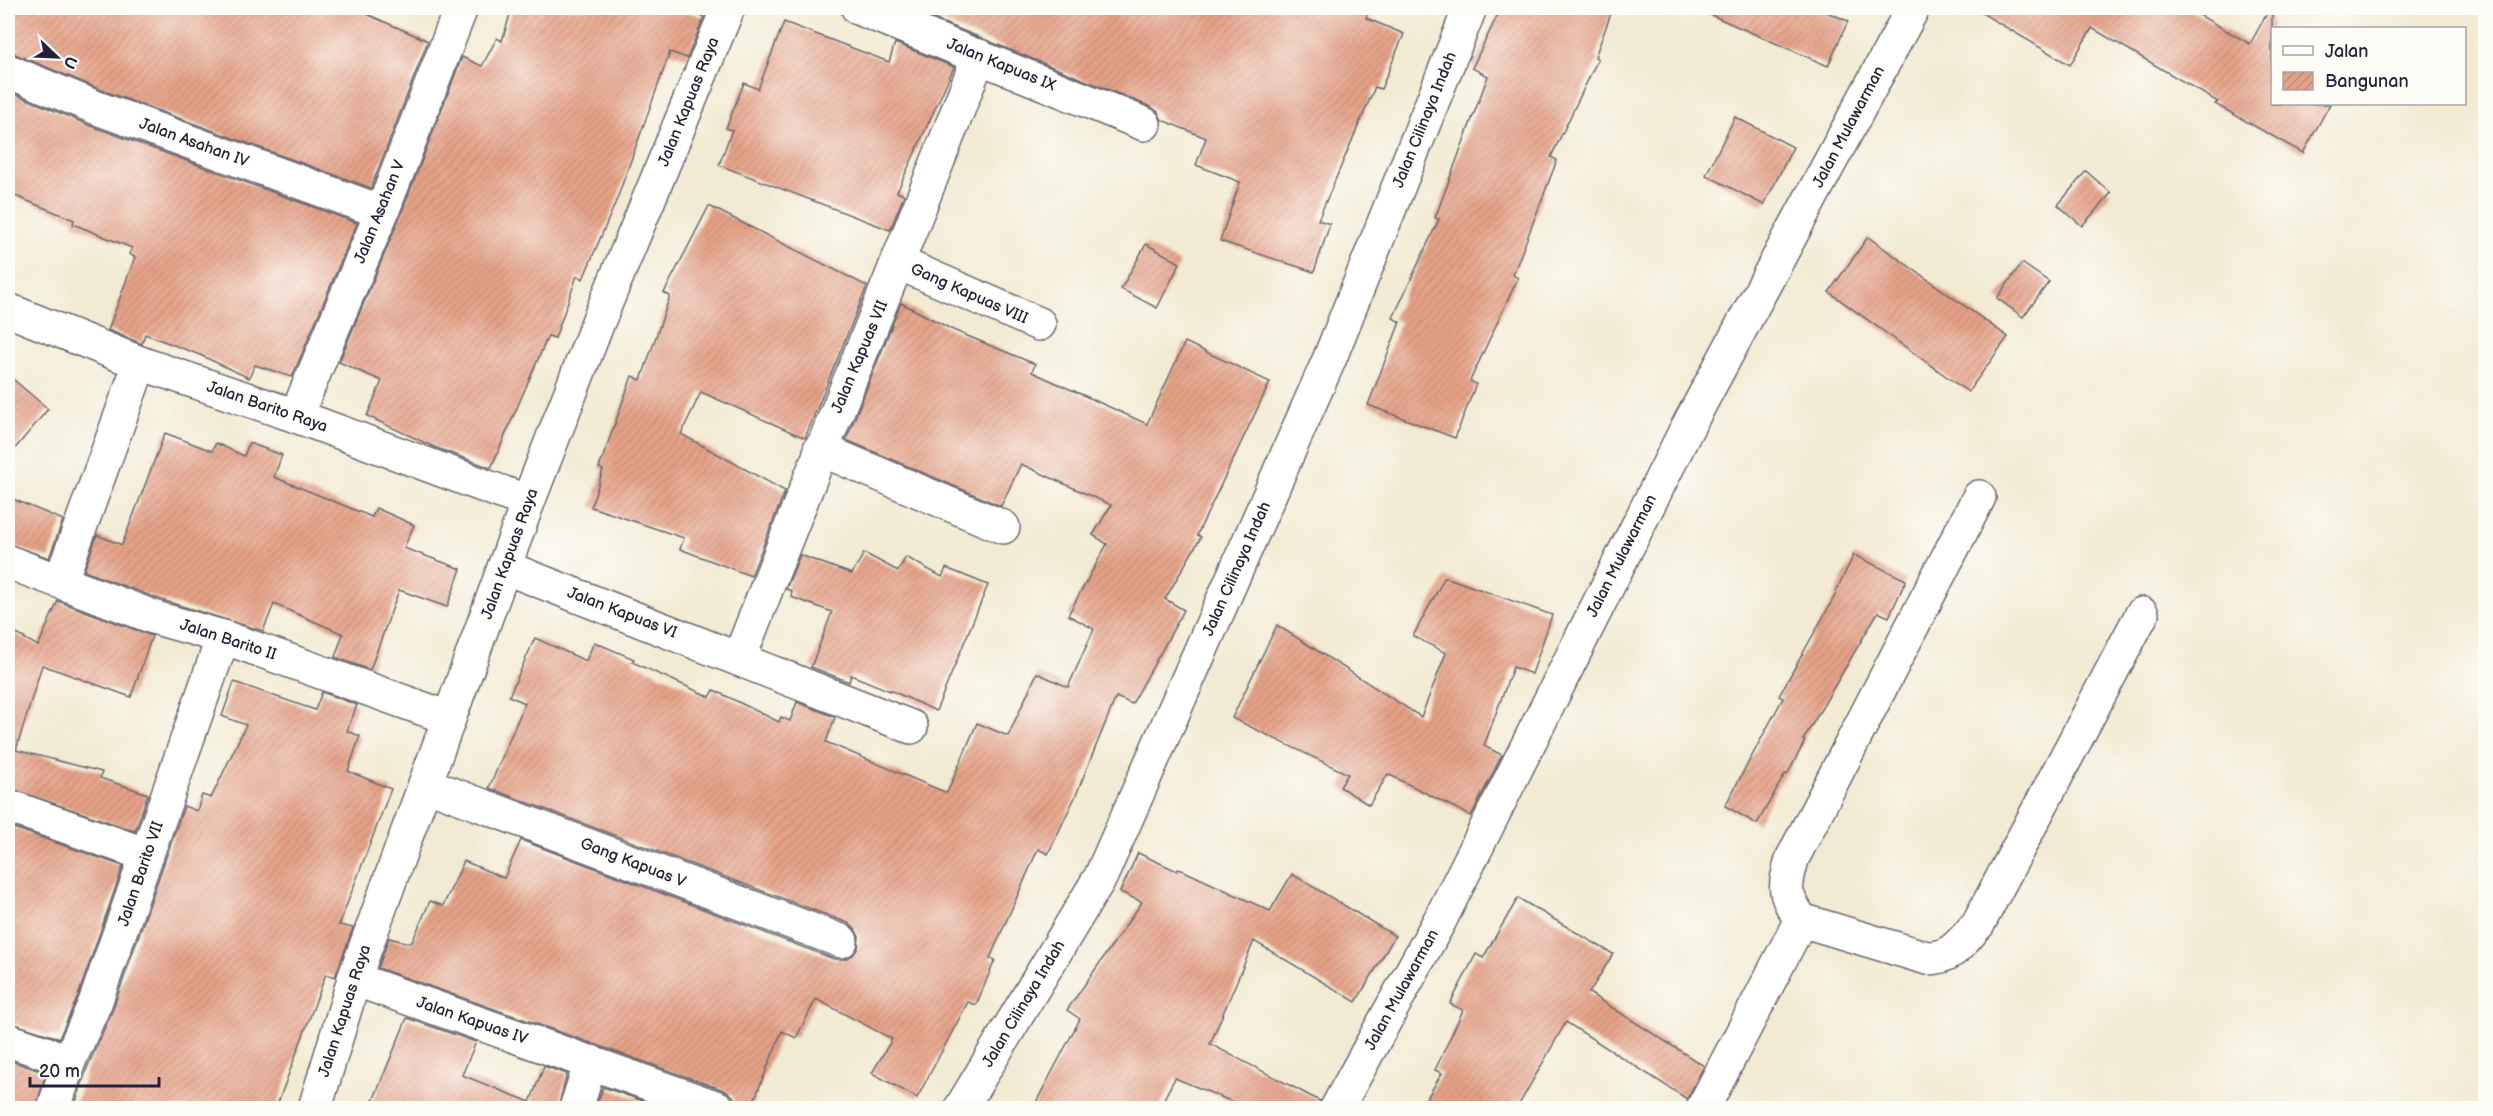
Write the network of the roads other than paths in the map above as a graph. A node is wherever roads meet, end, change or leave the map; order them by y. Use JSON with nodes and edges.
{"nodes":[{"id":1,"x":461,"y":8,"type":"edge"},
{"id":2,"x":728,"y":8,"type":"edge"},
{"id":3,"x":858,"y":8,"type":"edge"},
{"id":4,"x":1470,"y":8,"type":"edge"},
{"id":5,"x":1913,"y":8,"type":"edge"},
{"id":6,"x":979,"y":56,"type":"junction"},
{"id":7,"x":8,"y":71,"type":"edge"},
{"id":8,"x":1144,"y":124,"type":"dead end"},
{"id":9,"x":382,"y":212,"type":"junction"},
{"id":10,"x":899,"y":263,"type":"junction"},
{"id":11,"x":8,"y":310,"type":"edge"},
{"id":12,"x":1039,"y":324,"type":"dead end"},
{"id":13,"x":140,"y":363,"type":"junction"},
{"id":14,"x":296,"y":416,"type":"junction"},
{"id":15,"x":820,"y":449,"type":"junction"},
{"id":16,"x":1979,"y":496,"type":"dead end"},
{"id":17,"x":528,"y":502,"type":"junction"},
{"id":18,"x":1003,"y":527,"type":"dead end"},
{"id":19,"x":8,"y":562,"type":"edge"},
{"id":20,"x":504,"y":567,"type":"junction"},
{"id":21,"x":61,"y":580,"type":"junction"},
{"id":22,"x":2142,"y":614,"type":"dead end"},
{"id":23,"x":223,"y":637,"type":"junction"},
{"id":24,"x":739,"y":659,"type":"junction"},
{"id":25,"x":449,"y":718,"type":"junction"},
{"id":26,"x":911,"y":727,"type":"dead end"},
{"id":27,"x":425,"y":784,"type":"junction"},
{"id":28,"x":8,"y":806,"type":"edge"},
{"id":29,"x":147,"y":855,"type":"junction"},
{"id":30,"x":1801,"y":920,"type":"junction"},
{"id":31,"x":841,"y":941,"type":"dead end"},
{"id":32,"x":354,"y":979,"type":"junction"},
{"id":33,"x":8,"y":1040,"type":"edge"},
{"id":34,"x":69,"y":1061,"type":"junction"},
{"id":35,"x":591,"y":1062,"type":"junction"},
{"id":36,"x":54,"y":1108,"type":"edge"},
{"id":37,"x":315,"y":1108,"type":"edge"},
{"id":38,"x":576,"y":1108,"type":"edge"},
{"id":39,"x":718,"y":1108,"type":"edge"},
{"id":40,"x":961,"y":1108,"type":"edge"},
{"id":41,"x":1337,"y":1108,"type":"edge"},
{"id":42,"x":1703,"y":1108,"type":"edge"}],
"edges":[{"from":1,"to":9,"type":"street","name":"Jalan Asahan V"},
{"from":2,"to":17,"type":"street","name":"Jalan Kapuas Raya"},
{"from":3,"to":6,"type":"street","name":"Jalan Kapuas IX"},
{"from":4,"to":40,"type":"street","name":"Jalan Cilinaya Indah"},
{"from":5,"to":41,"type":"street","name":"Jalan Mulawarman"},
{"from":6,"to":8,"type":"street","name":"Jalan Kapuas IX"},
{"from":6,"to":10,"type":"street","name":"Jalan Kapuas VII"},
{"from":7,"to":9,"type":"street","name":"Jalan Asahan IV"},
{"from":9,"to":14,"type":"street","name":"Jalan Asahan V"},
{"from":10,"to":12,"type":"street","name":"Gang Kapuas VIII"},
{"from":10,"to":15,"type":"street","name":"Jalan Kapuas VII"},
{"from":11,"to":13,"type":"street","name":"Jalan Barito Raya"},
{"from":13,"to":14,"type":"street","name":"Jalan Barito Raya"},
{"from":13,"to":21,"type":"street"},
{"from":14,"to":17,"type":"street","name":"Jalan Barito Raya"},
{"from":15,"to":18,"type":"street"},
{"from":15,"to":24,"type":"street","name":"Jalan Kapuas VII"},
{"from":16,"to":30,"type":"street"},
{"from":17,"to":20,"type":"street","name":"Jalan Kapuas Raya"},
{"from":19,"to":21,"type":"street","name":"Jalan Barito II"},
{"from":20,"to":24,"type":"street","name":"Jalan Kapuas VI"},
{"from":20,"to":25,"type":"street","name":"Jalan Kapuas Raya"},
{"from":21,"to":23,"type":"street","name":"Jalan Barito II"},
{"from":22,"to":30,"type":"street"},
{"from":23,"to":25,"type":"street","name":"Jalan Barito II"},
{"from":23,"to":29,"type":"street","name":"Jalan Barito VII"},
{"from":24,"to":26,"type":"street","name":"Jalan Kapuas VI"},
{"from":25,"to":27,"type":"street","name":"Jalan Kapuas Raya"},
{"from":27,"to":31,"type":"street","name":"Gang Kapuas V"},
{"from":27,"to":32,"type":"street","name":"Jalan Kapuas Raya"},
{"from":28,"to":29,"type":"street"},
{"from":29,"to":34,"type":"street","name":"Jalan Barito VII"},
{"from":30,"to":42,"type":"street"},
{"from":32,"to":35,"type":"street","name":"Jalan Kapuas IV"},
{"from":32,"to":37,"type":"street","name":"Jalan Kapuas Raya"},
{"from":33,"to":34,"type":"street"},
{"from":34,"to":36,"type":"street","name":"Jalan Barito VII"},
{"from":35,"to":38,"type":"street"},
{"from":35,"to":39,"type":"street","name":"Jalan Kapuas IV"}]}
